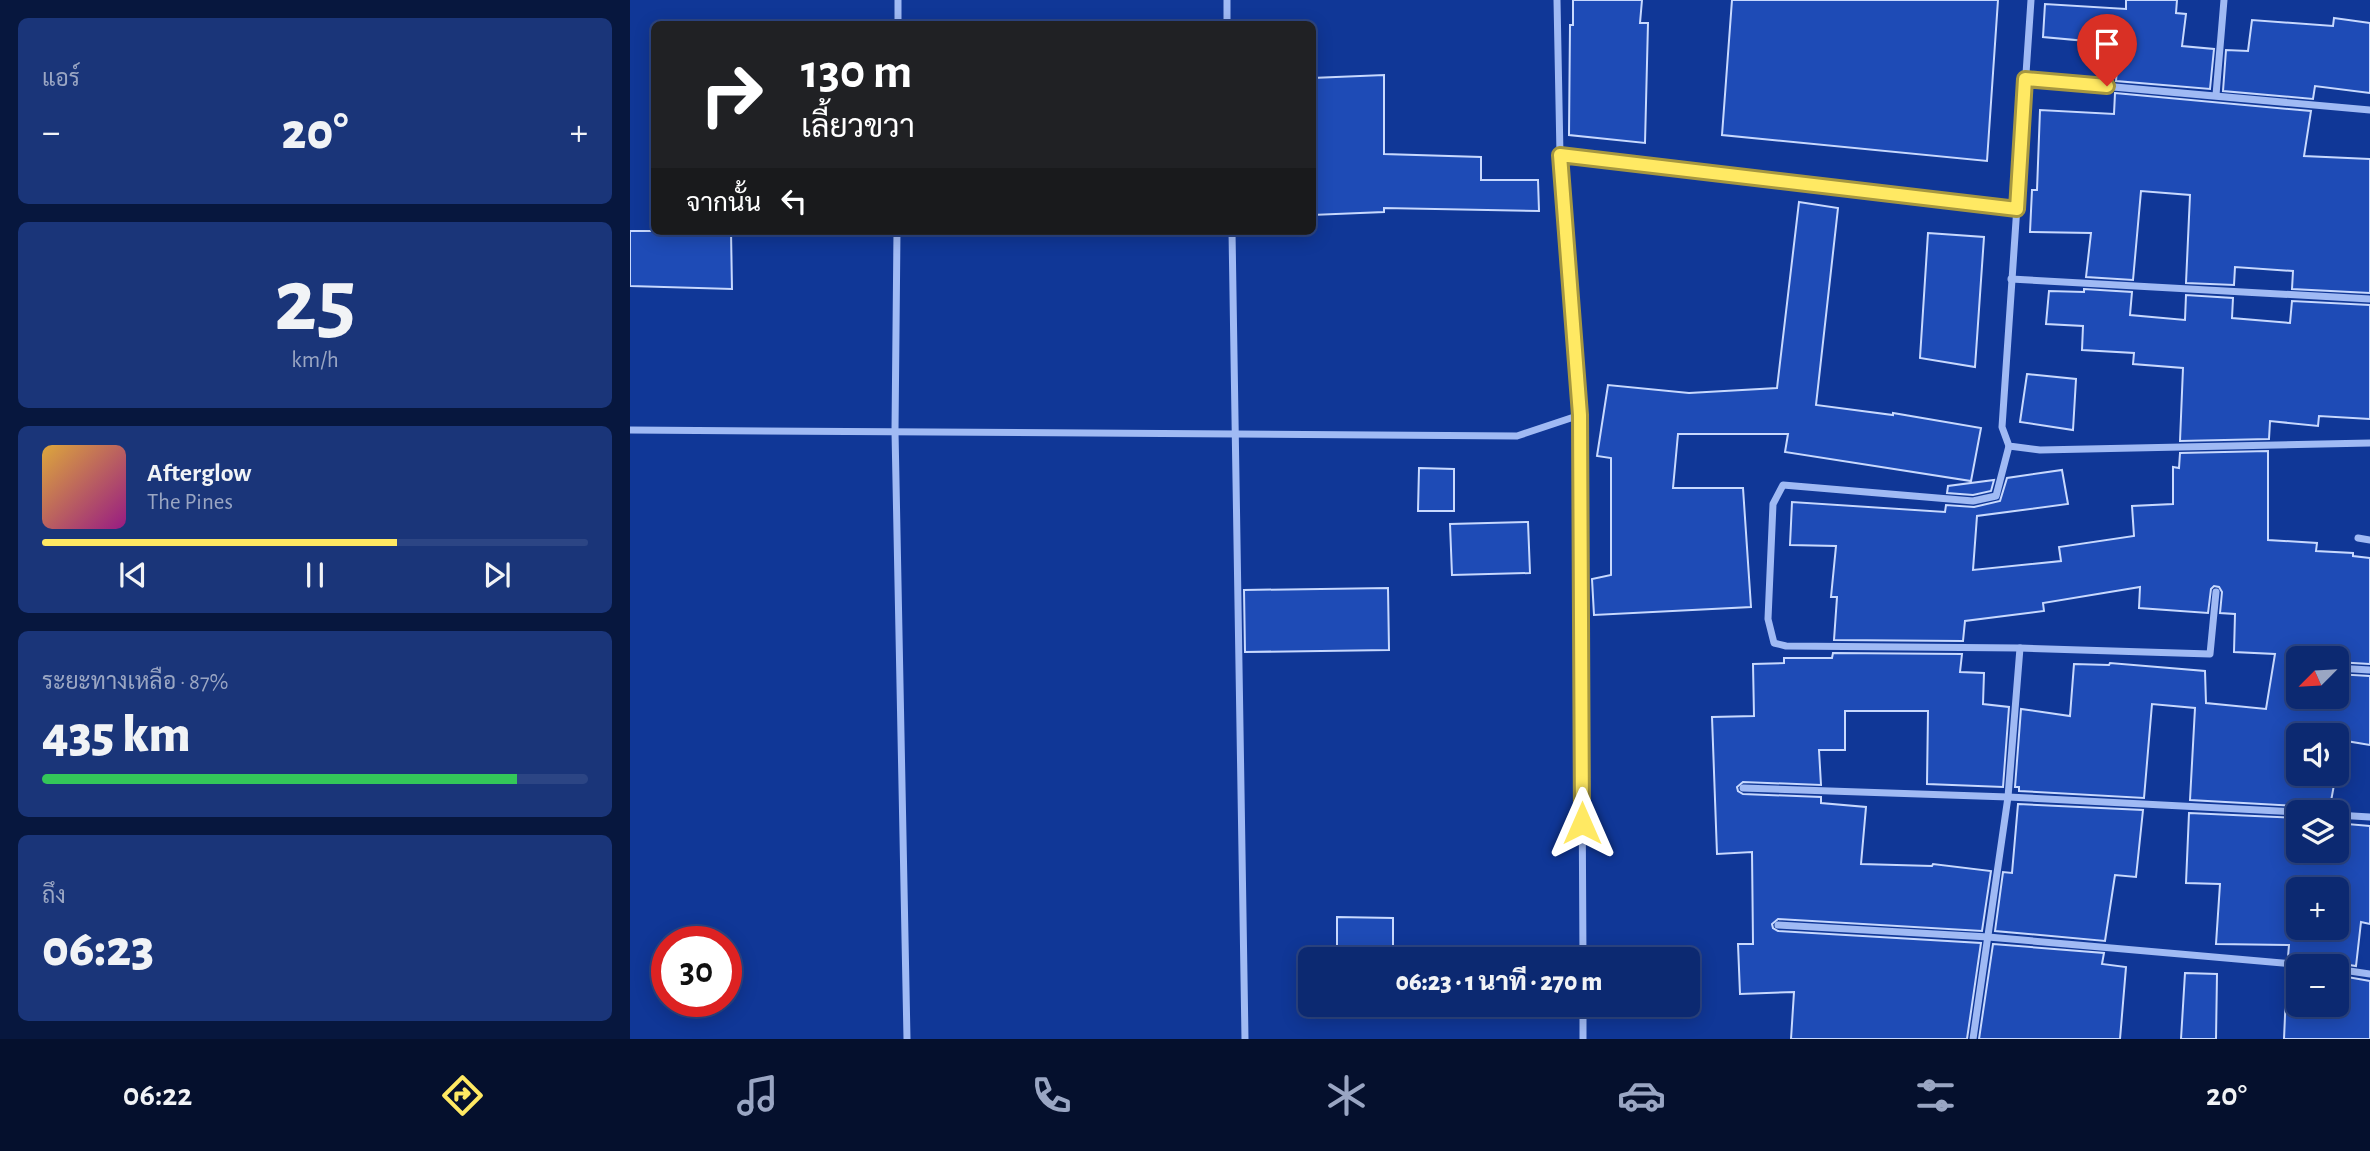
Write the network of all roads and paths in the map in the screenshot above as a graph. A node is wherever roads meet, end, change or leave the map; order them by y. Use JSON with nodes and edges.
{"nodes":[{"id":1,"x":898,"y":0,"type":"edge"},
{"id":2,"x":1227,"y":0,"type":"edge"},
{"id":3,"x":1557,"y":0,"type":"edge"},
{"id":4,"x":2031,"y":0,"type":"edge"},
{"id":5,"x":2224,"y":0,"type":"edge"},
{"id":6,"x":898,"y":21,"type":"edge"},
{"id":7,"x":1227,"y":21,"type":"edge"},
{"id":8,"x":2025,"y":79,"type":"junction"},
{"id":9,"x":2216,"y":96,"type":"junction"},
{"id":10,"x":2370,"y":110,"type":"edge"},
{"id":11,"x":1560,"y":155,"type":"junction"},
{"id":12,"x":2017,"y":209,"type":"junction"},
{"id":13,"x":897,"y":235,"type":"edge"},
{"id":14,"x":1231,"y":235,"type":"edge"},
{"id":15,"x":2011,"y":279,"type":"junction"},
{"id":16,"x":2370,"y":299,"type":"edge"},
{"id":17,"x":1580,"y":415,"type":"junction"},
{"id":18,"x":630,"y":430,"type":"edge"},
{"id":19,"x":895,"y":431,"type":"junction"},
{"id":20,"x":1236,"y":434,"type":"junction"},
{"id":21,"x":2370,"y":443,"type":"edge"},
{"id":22,"x":2009,"y":446,"type":"junction"},
{"id":23,"x":2358,"y":538,"type":"dead end"},
{"id":24,"x":2370,"y":540,"type":"edge"},
{"id":25,"x":2216,"y":592,"type":"dead end"},
{"id":26,"x":2021,"y":648,"type":"junction"},
{"id":27,"x":2349,"y":669,"type":"edge"},
{"id":28,"x":2370,"y":670,"type":"edge"},
{"id":29,"x":1743,"y":788,"type":"dead end"},
{"id":30,"x":2008,"y":797,"type":"junction"},
{"id":31,"x":2286,"y":811,"type":"edge"},
{"id":32,"x":2349,"y":816,"type":"edge"},
{"id":33,"x":2370,"y":817,"type":"edge"},
{"id":34,"x":1778,"y":925,"type":"dead end"},
{"id":35,"x":1987,"y":937,"type":"junction"},
{"id":36,"x":1583,"y":947,"type":"edge"},
{"id":37,"x":2286,"y":963,"type":"edge"},
{"id":38,"x":2349,"y":971,"type":"edge"},
{"id":39,"x":2370,"y":974,"type":"edge"},
{"id":40,"x":1583,"y":1017,"type":"edge"},
{"id":41,"x":907,"y":1039,"type":"edge"},
{"id":42,"x":1245,"y":1039,"type":"edge"},
{"id":43,"x":1583,"y":1039,"type":"edge"},
{"id":44,"x":1973,"y":1039,"type":"edge"}],
"edges":[{"from":1,"to":6,"type":"street"},
{"from":2,"to":7,"type":"street"},
{"from":3,"to":11,"type":"street"},
{"from":4,"to":8,"type":"street"},
{"from":5,"to":9,"type":"street"},
{"from":8,"to":9,"type":"street"},
{"from":8,"to":12,"type":"street"},
{"from":9,"to":10,"type":"street"},
{"from":11,"to":12,"type":"street"},
{"from":11,"to":17,"type":"street"},
{"from":12,"to":15,"type":"street"},
{"from":13,"to":19,"type":"street"},
{"from":14,"to":20,"type":"street"},
{"from":15,"to":16,"type":"street"},
{"from":15,"to":22,"type":"street"},
{"from":17,"to":20,"type":"street"},
{"from":17,"to":36,"type":"street"},
{"from":18,"to":19,"type":"street"},
{"from":19,"to":20,"type":"street"},
{"from":19,"to":41,"type":"street"},
{"from":20,"to":42,"type":"street"},
{"from":21,"to":22,"type":"street"},
{"from":22,"to":26,"type":"street"},
{"from":23,"to":24,"type":"street"},
{"from":25,"to":26,"type":"street"},
{"from":26,"to":30,"type":"street"},
{"from":27,"to":28,"type":"street"},
{"from":29,"to":30,"type":"street"},
{"from":30,"to":31,"type":"street"},
{"from":30,"to":35,"type":"street"},
{"from":32,"to":33,"type":"street"},
{"from":34,"to":35,"type":"street"},
{"from":35,"to":37,"type":"street"},
{"from":35,"to":44,"type":"street"},
{"from":38,"to":39,"type":"street"},
{"from":40,"to":43,"type":"street"}]}
